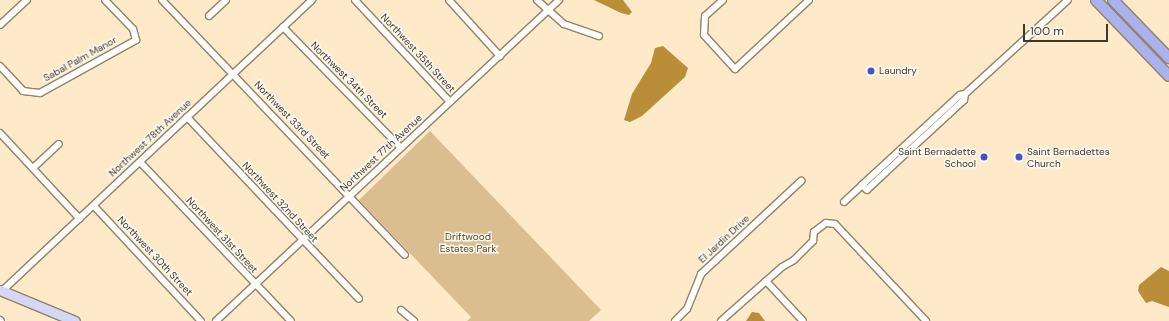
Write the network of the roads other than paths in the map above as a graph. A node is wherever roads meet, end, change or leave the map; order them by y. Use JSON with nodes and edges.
{"nodes":[{"id":1,"x":27,"y":0,"type":"edge"},
{"id":2,"x":105,"y":0,"type":"edge"},
{"id":3,"x":115,"y":0,"type":"edge"},
{"id":4,"x":162,"y":0,"type":"edge"},
{"id":5,"x":226,"y":0,"type":"edge"},
{"id":6,"x":312,"y":0,"type":"edge"},
{"id":7,"x":355,"y":0,"type":"edge"},
{"id":8,"x":449,"y":0,"type":"edge"},
{"id":9,"x":538,"y":0,"type":"edge"},
{"id":10,"x":559,"y":0,"type":"edge"},
{"id":11,"x":723,"y":0,"type":"edge"},
{"id":12,"x":809,"y":0,"type":"edge"},
{"id":13,"x":1068,"y":0,"type":"edge"},
{"id":14,"x":1096,"y":0,"type":"edge"},
{"id":15,"x":1113,"y":0,"type":"edge"},
{"id":16,"x":110,"y":5,"type":"junction"},
{"id":17,"x":547,"y":10,"type":"junction"},
{"id":18,"x":209,"y":16,"type":"dead end"},
{"id":19,"x":0,"y":25,"type":"edge"},
{"id":20,"x":283,"y":27,"type":"junction"},
{"id":21,"x":1140,"y":29,"type":"junction"},
{"id":22,"x":599,"y":36,"type":"dead end"},
{"id":23,"x":1131,"y":37,"type":"junction"},
{"id":24,"x":500,"y":56,"type":"junction"},
{"id":25,"x":1169,"y":58,"type":"edge"},
{"id":26,"x":0,"y":66,"type":"edge"},
{"id":27,"x":234,"y":74,"type":"junction"},
{"id":28,"x":1169,"y":76,"type":"edge"},
{"id":29,"x":450,"y":102,"type":"junction"},
{"id":30,"x":187,"y":117,"type":"junction"},
{"id":31,"x":0,"y":133,"type":"edge"},
{"id":32,"x":59,"y":144,"type":"dead end"},
{"id":33,"x":400,"y":147,"type":"junction"},
{"id":34,"x":140,"y":162,"type":"junction"},
{"id":35,"x":34,"y":168,"type":"junction"},
{"id":36,"x":801,"y":181,"type":"dead end"},
{"id":37,"x":350,"y":197,"type":"junction"},
{"id":38,"x":844,"y":202,"type":"dead end"},
{"id":39,"x":94,"y":206,"type":"junction"},
{"id":40,"x":80,"y":218,"type":"junction"},
{"id":41,"x":303,"y":241,"type":"junction"},
{"id":42,"x":405,"y":256,"type":"dead end"},
{"id":43,"x":766,"y":281,"type":"junction"},
{"id":44,"x":256,"y":285,"type":"junction"},
{"id":45,"x":1,"y":291,"type":"edge"},
{"id":46,"x":359,"y":299,"type":"dead end"},
{"id":47,"x":401,"y":310,"type":"dead end"},
{"id":48,"x":75,"y":321,"type":"edge"},
{"id":49,"x":201,"y":321,"type":"edge"},
{"id":50,"x":216,"y":321,"type":"edge"},
{"id":51,"x":290,"y":321,"type":"edge"},
{"id":52,"x":414,"y":321,"type":"edge"},
{"id":53,"x":675,"y":321,"type":"edge"},
{"id":54,"x":721,"y":321,"type":"edge"},
{"id":55,"x":803,"y":321,"type":"edge"},
{"id":56,"x":926,"y":321,"type":"edge"}],
"edges":[{"from":1,"to":19,"type":"street"},
{"from":2,"to":16,"type":"street","name":"Sabal Palm Manor"},
{"from":3,"to":16,"type":"street"},
{"from":4,"to":27,"type":"street","name":"Northwest 33rd Street"},
{"from":5,"to":18,"type":"street"},
{"from":6,"to":20,"type":"street","name":"Northwest 78th Avenue"},
{"from":7,"to":29,"type":"street","name":"Northwest 35th Street"},
{"from":8,"to":24,"type":"street"},
{"from":9,"to":17,"type":"street"},
{"from":10,"to":17,"type":"street","name":"Northwest 77th Avenue"},
{"from":11,"to":12,"type":"street"},
{"from":13,"to":38,"type":"street"},
{"from":14,"to":23,"type":"main road"},
{"from":15,"to":21,"type":"main road"},
{"from":16,"to":26,"type":"street","name":"Sabal Palm Manor"},
{"from":17,"to":22,"type":"street"},
{"from":17,"to":24,"type":"street","name":"Northwest 77th Avenue"},
{"from":20,"to":27,"type":"street","name":"Northwest 78th Avenue"},
{"from":20,"to":33,"type":"street","name":"Northwest 34th Street"},
{"from":21,"to":23,"type":"main road"},
{"from":21,"to":25,"type":"main road"},
{"from":23,"to":28,"type":"main road"},
{"from":24,"to":29,"type":"street","name":"Northwest 77th Avenue"},
{"from":27,"to":30,"type":"street","name":"Northwest 78th Avenue"},
{"from":27,"to":37,"type":"street","name":"Northwest 33rd Street"},
{"from":29,"to":33,"type":"street","name":"Northwest 77th Avenue"},
{"from":30,"to":34,"type":"street","name":"Northwest 78th Avenue"},
{"from":30,"to":41,"type":"street","name":"Northwest 32nd Street"},
{"from":31,"to":35,"type":"street"},
{"from":32,"to":35,"type":"street"},
{"from":33,"to":37,"type":"street","name":"Northwest 77th Avenue"},
{"from":34,"to":39,"type":"street","name":"Northwest 78th Avenue"},
{"from":34,"to":44,"type":"street","name":"Northwest 31st Street"},
{"from":35,"to":40,"type":"street"},
{"from":36,"to":53,"type":"street","name":"El Jardin Drive"},
{"from":37,"to":41,"type":"street","name":"Northwest 77th Avenue"},
{"from":37,"to":42,"type":"street","name":"Northwest 33rd Street"},
{"from":39,"to":40,"type":"street","name":"Northwest 78th Avenue"},
{"from":39,"to":49,"type":"street","name":"Northwest 30th Street"},
{"from":40,"to":45,"type":"street","name":"Northwest 78th Avenue"},
{"from":41,"to":44,"type":"street","name":"Northwest 77th Avenue"},
{"from":41,"to":46,"type":"street","name":"Northwest 32nd Street"},
{"from":43,"to":54,"type":"street"},
{"from":43,"to":55,"type":"street"},
{"from":43,"to":56,"type":"street"},
{"from":44,"to":50,"type":"street","name":"Northwest 77th Avenue"},
{"from":44,"to":51,"type":"street","name":"Northwest 31st Street"},
{"from":45,"to":48,"type":"main road"},
{"from":47,"to":52,"type":"street"}]}
